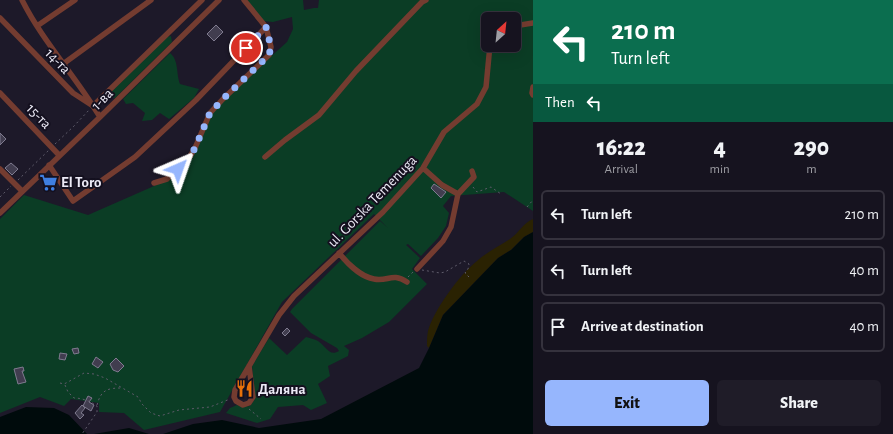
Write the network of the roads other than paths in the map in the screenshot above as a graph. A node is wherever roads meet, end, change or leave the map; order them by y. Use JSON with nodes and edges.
{"nodes":[{"id":1,"x":22,"y":0,"type":"edge"},
{"id":2,"x":75,"y":0,"type":"edge"},
{"id":3,"x":151,"y":0,"type":"edge"},
{"id":4,"x":202,"y":0,"type":"edge"},
{"id":5,"x":219,"y":0,"type":"edge"},
{"id":6,"x":244,"y":0,"type":"edge"},
{"id":7,"x":426,"y":0,"type":"edge"},
{"id":8,"x":0,"y":18,"type":"edge"},
{"id":9,"x":533,"y":23,"type":"edge"},
{"id":10,"x":521,"y":25,"type":"edge"},
{"id":11,"x":37,"y":26,"type":"junction"},
{"id":12,"x":266,"y":27,"type":"junction"},
{"id":13,"x":489,"y":52,"type":"edge"},
{"id":14,"x":63,"y":64,"type":"junction"},
{"id":15,"x":81,"y":87,"type":"junction"},
{"id":16,"x":533,"y":87,"type":"edge"},
{"id":17,"x":0,"y":93,"type":"edge"},
{"id":18,"x":73,"y":93,"type":"junction"},
{"id":19,"x":533,"y":95,"type":"edge"},
{"id":20,"x":93,"y":106,"type":"junction"},
{"id":21,"x":100,"y":117,"type":"junction"},
{"id":22,"x":59,"y":155,"type":"junction"},
{"id":23,"x":265,"y":157,"type":"dead end"},
{"id":24,"x":49,"y":165,"type":"junction"},
{"id":25,"x":423,"y":168,"type":"junction"},
{"id":26,"x":0,"y":169,"type":"edge"},
{"id":27,"x":472,"y":171,"type":"dead end"},
{"id":28,"x":154,"y":184,"type":"dead end"},
{"id":29,"x":22,"y":191,"type":"junction"},
{"id":30,"x":458,"y":194,"type":"junction"},
{"id":31,"x":0,"y":213,"type":"edge"},
{"id":32,"x":339,"y":253,"type":"junction"},
{"id":33,"x":417,"y":269,"type":"road end"},
{"id":34,"x":406,"y":281,"type":"road end"},
{"id":35,"x":249,"y":366,"type":"junction"}],
"edges":[{"from":1,"to":11,"type":"street"},
{"from":2,"to":11,"type":"street"},
{"from":3,"to":14,"type":"street"},
{"from":4,"to":20,"type":"street"},
{"from":5,"to":21,"type":"street","name":"1-ва"},
{"from":6,"to":12,"type":"street"},
{"from":7,"to":23,"type":"street"},
{"from":8,"to":18,"type":"street","name":"14-та"},
{"from":9,"to":10,"type":"street"},
{"from":11,"to":14,"type":"street"},
{"from":12,"to":24,"type":"street"},
{"from":12,"to":28,"type":"street"},
{"from":13,"to":25,"type":"street","name":"ul. Gorska Temenuga"},
{"from":14,"to":15,"type":"street"},
{"from":15,"to":18,"type":"street"},
{"from":15,"to":20,"type":"street"},
{"from":16,"to":19,"type":"street"},
{"from":17,"to":22,"type":"street","name":"15-та"},
{"from":18,"to":20,"type":"street","name":"14-та"},
{"from":20,"to":21,"type":"street","name":"14-та"},
{"from":21,"to":22,"type":"street","name":"1-ва"},
{"from":22,"to":24,"type":"street","name":"1-ва"},
{"from":24,"to":29,"type":"street","name":"1-ва"},
{"from":25,"to":30,"type":"street"},
{"from":25,"to":32,"type":"street","name":"ul. Gorska Temenuga"},
{"from":26,"to":29,"type":"street"},
{"from":27,"to":30,"type":"street"},
{"from":29,"to":31,"type":"street","name":"1-ва"},
{"from":30,"to":33,"type":"street"},
{"from":32,"to":34,"type":"street"},
{"from":32,"to":35,"type":"street","name":"ul. Gorska Temenuga"},
{"from":35,"to":35,"type":"street","name":"ul. Gorska Temenuga"}]}
